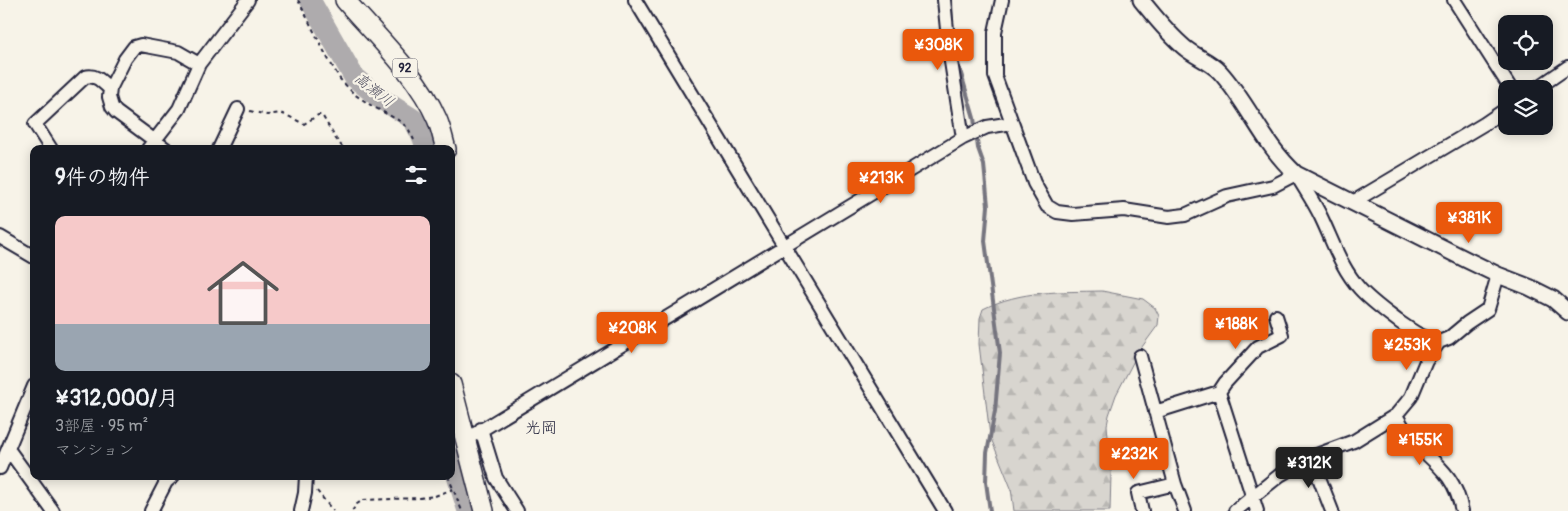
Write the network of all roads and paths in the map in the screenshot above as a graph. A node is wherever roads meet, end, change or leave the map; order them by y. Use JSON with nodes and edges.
{"nodes":[{"id":1,"x":248,"y":0,"type":"edge"},
{"id":2,"x":298,"y":0,"type":"edge"},
{"id":3,"x":345,"y":0,"type":"edge"},
{"id":4,"x":635,"y":0,"type":"edge"},
{"id":5,"x":944,"y":0,"type":"edge"},
{"id":6,"x":1002,"y":0,"type":"edge"},
{"id":7,"x":1141,"y":0,"type":"edge"},
{"id":8,"x":1454,"y":0,"type":"edge"},
{"id":9,"x":199,"y":64,"type":"junction"},
{"id":10,"x":1568,"y":67,"type":"edge"},
{"id":11,"x":1505,"y":80,"type":"edge"},
{"id":12,"x":1549,"y":80,"type":"edge"},
{"id":13,"x":110,"y":89,"type":"junction"},
{"id":14,"x":238,"y":109,"type":"joint"},
{"id":15,"x":1498,"y":114,"type":"edge"},
{"id":16,"x":1012,"y":123,"type":"junction"},
{"id":17,"x":962,"y":138,"type":"junction"},
{"id":18,"x":414,"y":140,"type":"dead end"},
{"id":19,"x":152,"y":144,"type":"edge"},
{"id":20,"x":49,"y":145,"type":"edge"},
{"id":21,"x":221,"y":145,"type":"edge"},
{"id":22,"x":341,"y":145,"type":"edge"},
{"id":23,"x":445,"y":145,"type":"edge"},
{"id":24,"x":1296,"y":174,"type":"junction"},
{"id":25,"x":1353,"y":202,"type":"junction"},
{"id":26,"x":0,"y":237,"type":"edge"},
{"id":27,"x":785,"y":246,"type":"junction"},
{"id":28,"x":30,"y":255,"type":"edge"},
{"id":29,"x":1498,"y":275,"type":"junction"},
{"id":30,"x":1568,"y":312,"type":"edge"},
{"id":31,"x":1276,"y":316,"type":"dead end"},
{"id":32,"x":1438,"y":342,"type":"junction"},
{"id":33,"x":1140,"y":356,"type":"dead end"},
{"id":34,"x":1219,"y":392,"type":"junction"},
{"id":35,"x":30,"y":396,"type":"edge"},
{"id":36,"x":455,"y":401,"type":"edge"},
{"id":37,"x":1155,"y":412,"type":"junction"},
{"id":38,"x":1396,"y":415,"type":"junction"},
{"id":39,"x":481,"y":429,"type":"junction"},
{"id":40,"x":464,"y":440,"type":"junction"},
{"id":41,"x":8,"y":449,"type":"junction"},
{"id":42,"x":1311,"y":457,"type":"junction"},
{"id":43,"x":0,"y":468,"type":"edge"},
{"id":44,"x":168,"y":480,"type":"edge"},
{"id":45,"x":306,"y":480,"type":"edge"},
{"id":46,"x":307,"y":480,"type":"edge"},
{"id":47,"x":450,"y":480,"type":"edge"},
{"id":48,"x":1175,"y":484,"type":"junction"},
{"id":49,"x":453,"y":489,"type":"junction"},
{"id":50,"x":1251,"y":497,"type":"junction"},
{"id":51,"x":52,"y":511,"type":"edge"},
{"id":52,"x":151,"y":511,"type":"edge"},
{"id":53,"x":301,"y":511,"type":"edge"},
{"id":54,"x":333,"y":511,"type":"edge"},
{"id":55,"x":352,"y":511,"type":"edge"},
{"id":56,"x":462,"y":511,"type":"edge"},
{"id":57,"x":484,"y":511,"type":"edge"},
{"id":58,"x":517,"y":511,"type":"edge"},
{"id":59,"x":945,"y":511,"type":"edge"},
{"id":60,"x":1142,"y":511,"type":"edge"},
{"id":61,"x":1185,"y":511,"type":"edge"},
{"id":62,"x":1235,"y":511,"type":"edge"},
{"id":63,"x":1257,"y":511,"type":"edge"},
{"id":64,"x":1332,"y":511,"type":"edge"},
{"id":65,"x":1462,"y":511,"type":"edge"}],
"edges":[{"from":1,"to":9,"type":"street"},
{"from":2,"to":18,"type":"path"},
{"from":3,"to":23,"type":"main road","number":"92"},
{"from":4,"to":27,"type":"street"},
{"from":5,"to":17,"type":"street"},
{"from":6,"to":16,"type":"street"},
{"from":7,"to":24,"type":"street"},
{"from":8,"to":11,"type":"street"},
{"from":9,"to":13,"type":"street"},
{"from":9,"to":19,"type":"street"},
{"from":10,"to":12,"type":"street"},
{"from":13,"to":19,"type":"street"},
{"from":13,"to":20,"type":"street"},
{"from":14,"to":21,"type":"street"},
{"from":14,"to":22,"type":"path"},
{"from":15,"to":25,"type":"street"},
{"from":16,"to":17,"type":"street"},
{"from":16,"to":24,"type":"street"},
{"from":17,"to":27,"type":"street"},
{"from":24,"to":25,"type":"street"},
{"from":24,"to":32,"type":"street"},
{"from":25,"to":29,"type":"street"},
{"from":26,"to":28,"type":"street"},
{"from":27,"to":39,"type":"street"},
{"from":27,"to":59,"type":"street"},
{"from":29,"to":30,"type":"street"},
{"from":29,"to":32,"type":"street"},
{"from":31,"to":34,"type":"street"},
{"from":32,"to":38,"type":"street"},
{"from":33,"to":37,"type":"street"},
{"from":34,"to":37,"type":"street"},
{"from":34,"to":50,"type":"street"},
{"from":35,"to":41,"type":"street"},
{"from":36,"to":40,"type":"main road"},
{"from":37,"to":48,"type":"street"},
{"from":38,"to":42,"type":"street"},
{"from":38,"to":65,"type":"street"},
{"from":39,"to":40,"type":"street"},
{"from":39,"to":58,"type":"street"},
{"from":40,"to":57,"type":"main road"},
{"from":41,"to":43,"type":"street"},
{"from":41,"to":51,"type":"street"},
{"from":42,"to":50,"type":"street"},
{"from":42,"to":64,"type":"street"},
{"from":44,"to":52,"type":"street"},
{"from":45,"to":53,"type":"street"},
{"from":46,"to":54,"type":"path"},
{"from":47,"to":49,"type":"path"},
{"from":48,"to":60,"type":"street"},
{"from":48,"to":61,"type":"street"},
{"from":49,"to":55,"type":"path"},
{"from":49,"to":56,"type":"path"},
{"from":50,"to":62,"type":"street"},
{"from":50,"to":63,"type":"street"}]}
